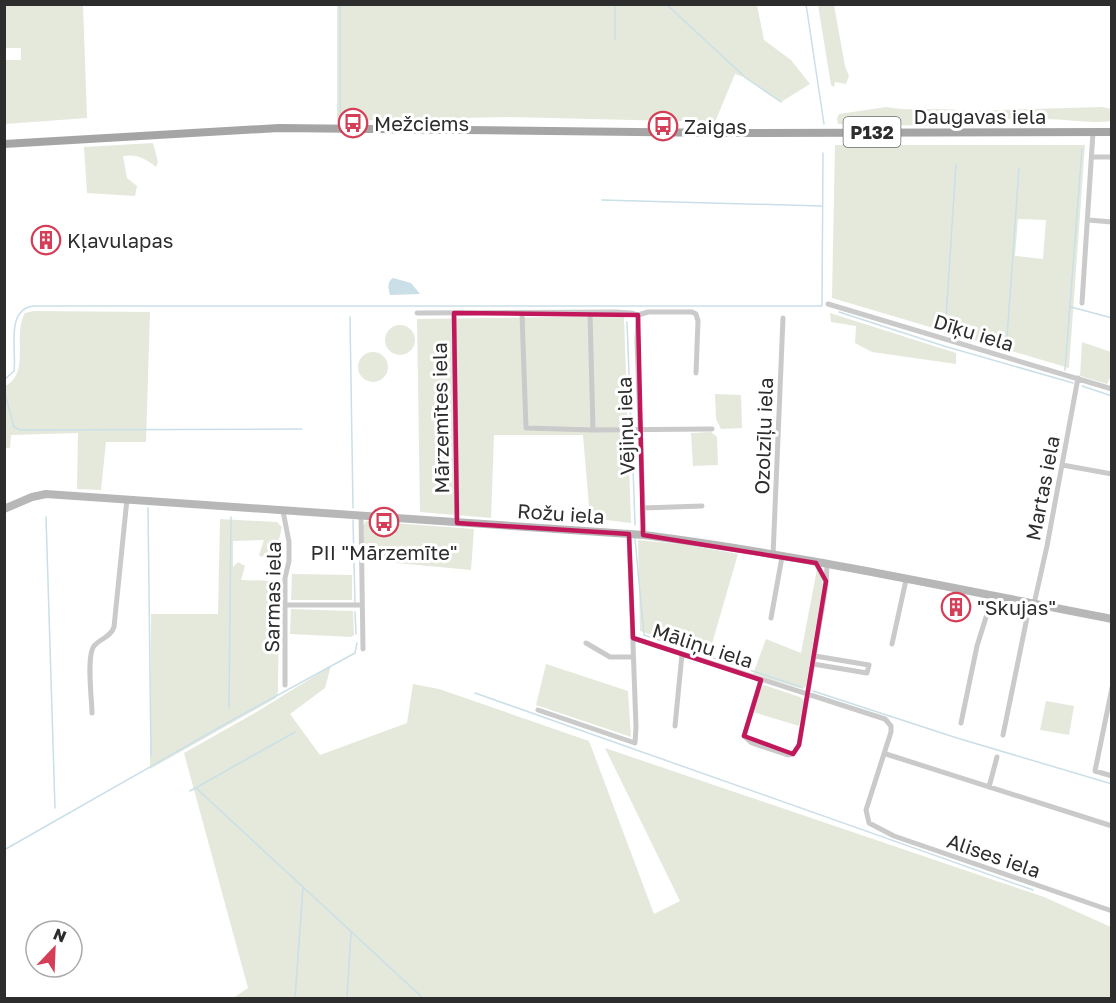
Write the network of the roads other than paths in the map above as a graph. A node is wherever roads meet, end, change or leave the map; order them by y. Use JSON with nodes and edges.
{"nodes":[{"id":1,"x":1093,"y":132,"type":"junction"},
{"id":2,"x":1112,"y":132,"type":"edge"},
{"id":3,"x":4,"y":144,"type":"edge"},
{"id":4,"x":1093,"y":157,"type":"junction"},
{"id":5,"x":1112,"y":157,"type":"edge"},
{"id":6,"x":1088,"y":220,"type":"junction"},
{"id":7,"x":1112,"y":222,"type":"edge"},
{"id":8,"x":1082,"y":303,"type":"dead end"},
{"id":9,"x":828,"y":304,"type":"dead end"},
{"id":10,"x":417,"y":313,"type":"dead end"},
{"id":11,"x":590,"y":313,"type":"junction"},
{"id":12,"x":454,"y":314,"type":"junction"},
{"id":13,"x":522,"y":314,"type":"junction"},
{"id":14,"x":638,"y":315,"type":"junction"},
{"id":15,"x":783,"y":318,"type":"dead end"},
{"id":16,"x":696,"y":373,"type":"dead end"},
{"id":17,"x":1078,"y":378,"type":"junction"},
{"id":18,"x":1112,"y":389,"type":"edge"},
{"id":19,"x":712,"y":429,"type":"dead end"},
{"id":20,"x":593,"y":430,"type":"junction"},
{"id":21,"x":640,"y":431,"type":"junction"},
{"id":22,"x":1062,"y":465,"type":"junction"},
{"id":23,"x":1112,"y":474,"type":"edge"},
{"id":24,"x":127,"y":499,"type":"junction"},
{"id":25,"x":702,"y":506,"type":"dead end"},
{"id":26,"x":643,"y":508,"type":"junction"},
{"id":27,"x":4,"y":509,"type":"edge"},
{"id":28,"x":283,"y":510,"type":"junction"},
{"id":29,"x":361,"y":516,"type":"junction"},
{"id":30,"x":457,"y":523,"type":"junction"},
{"id":31,"x":629,"y":534,"type":"junction"},
{"id":32,"x":644,"y":535,"type":"junction"},
{"id":33,"x":778,"y":556,"type":"junction"},
{"id":34,"x":816,"y":563,"type":"junction"},
{"id":35,"x":827,"y":565,"type":"junction"},
{"id":36,"x":906,"y":580,"type":"junction"},
{"id":37,"x":826,"y":581,"type":"junction"},
{"id":38,"x":993,"y":595,"type":"junction"},
{"id":39,"x":1032,"y":604,"type":"junction"},
{"id":40,"x":285,"y":605,"type":"junction"},
{"id":41,"x":362,"y":605,"type":"junction"},
{"id":42,"x":771,"y":618,"type":"dead end"},
{"id":43,"x":1112,"y":619,"type":"edge"},
{"id":44,"x":633,"y":638,"type":"junction"},
{"id":45,"x":585,"y":643,"type":"dead end"},
{"id":46,"x":892,"y":644,"type":"dead end"},
{"id":47,"x":363,"y":650,"type":"dead end"},
{"id":48,"x":682,"y":654,"type":"junction"},
{"id":49,"x":815,"y":656,"type":"junction"},
{"id":50,"x":633,"y":657,"type":"junction"},
{"id":51,"x":813,"y":663,"type":"junction"},
{"id":52,"x":760,"y":680,"type":"junction"},
{"id":53,"x":285,"y":685,"type":"dead end"},
{"id":54,"x":1112,"y":688,"type":"edge"},
{"id":55,"x":807,"y":695,"type":"junction"},
{"id":56,"x":538,"y":710,"type":"dead end"},
{"id":57,"x":92,"y":713,"type":"dead end"},
{"id":58,"x":961,"y":723,"type":"dead end"},
{"id":59,"x":675,"y":726,"type":"dead end"},
{"id":60,"x":1003,"y":735,"type":"dead end"},
{"id":61,"x":886,"y":754,"type":"junction"},
{"id":62,"x":998,"y":757,"type":"dead end"},
{"id":63,"x":1112,"y":776,"type":"edge"},
{"id":64,"x":989,"y":787,"type":"junction"},
{"id":65,"x":1112,"y":826,"type":"edge"},
{"id":66,"x":1112,"y":911,"type":"edge"}],
"edges":[{"from":1,"to":2,"type":"main road","name":"Daugavas iela","number":"P132"},
{"from":1,"to":3,"type":"main road","name":"Daugavas iela","number":"P132"},
{"from":1,"to":4,"type":"street"},
{"from":4,"to":5,"type":"street"},
{"from":4,"to":6,"type":"street"},
{"from":6,"to":7,"type":"street"},
{"from":6,"to":8,"type":"street"},
{"from":9,"to":17,"type":"street","name":"Dīķu iela"},
{"from":10,"to":12,"type":"street"},
{"from":11,"to":13,"type":"street"},
{"from":11,"to":14,"type":"street"},
{"from":11,"to":20,"type":"street"},
{"from":12,"to":13,"type":"street"},
{"from":12,"to":30,"type":"street","name":"Mārzemītes iela"},
{"from":13,"to":20,"type":"street"},
{"from":14,"to":16,"type":"street"},
{"from":14,"to":21,"type":"street","name":"Vējiņu iela"},
{"from":15,"to":33,"type":"street","name":"Ozolzīļu iela"},
{"from":17,"to":18,"type":"street","name":"Dīķu iela"},
{"from":17,"to":22,"type":"street","name":"Martas iela"},
{"from":19,"to":21,"type":"street"},
{"from":20,"to":21,"type":"street"},
{"from":21,"to":26,"type":"street","name":"Vējiņu iela"},
{"from":22,"to":23,"type":"street"},
{"from":22,"to":39,"type":"street","name":"Martas iela"},
{"from":24,"to":27,"type":"street","name":"Rožu iela"},
{"from":24,"to":28,"type":"street","name":"Rožu iela"},
{"from":24,"to":57,"type":"street"},
{"from":25,"to":26,"type":"street"},
{"from":26,"to":32,"type":"street","name":"Vējiņu iela"},
{"from":28,"to":29,"type":"street","name":"Rožu iela"},
{"from":28,"to":40,"type":"street","name":"Sarmas iela"},
{"from":29,"to":30,"type":"street","name":"Rožu iela"},
{"from":29,"to":41,"type":"street"},
{"from":30,"to":31,"type":"street","name":"Rožu iela"},
{"from":31,"to":32,"type":"street","name":"Rožu iela"},
{"from":31,"to":44,"type":"street","name":"Māliņu iela"},
{"from":32,"to":33,"type":"street","name":"Rožu iela"},
{"from":33,"to":34,"type":"street","name":"Rožu iela"},
{"from":33,"to":42,"type":"street","name":"Ozolzīļu iela"},
{"from":34,"to":35,"type":"street","name":"Rožu iela"},
{"from":34,"to":37,"type":"street"},
{"from":35,"to":36,"type":"street","name":"Rožu iela"},
{"from":35,"to":37,"type":"street","name":"Māliņu iela"},
{"from":36,"to":38,"type":"street","name":"Rožu iela"},
{"from":36,"to":46,"type":"street"},
{"from":37,"to":49,"type":"street","name":"Māliņu iela"},
{"from":38,"to":39,"type":"street","name":"Rožu iela"},
{"from":38,"to":58,"type":"street"},
{"from":39,"to":43,"type":"street","name":"Rožu iela"},
{"from":39,"to":60,"type":"street","name":"Martas iela"},
{"from":40,"to":41,"type":"street"},
{"from":40,"to":53,"type":"street","name":"Sarmas iela"},
{"from":41,"to":47,"type":"street"},
{"from":44,"to":48,"type":"street","name":"Māliņu iela"},
{"from":44,"to":50,"type":"street"},
{"from":45,"to":50,"type":"street"},
{"from":48,"to":52,"type":"street","name":"Māliņu iela"},
{"from":48,"to":59,"type":"street"},
{"from":49,"to":51,"type":"street","name":"Māliņu iela"},
{"from":49,"to":51,"type":"street"},
{"from":50,"to":56,"type":"street"},
{"from":51,"to":55,"type":"street","name":"Māliņu iela"},
{"from":52,"to":55,"type":"street","name":"Māliņu iela"},
{"from":52,"to":55,"type":"street","name":"Māliņu iela"},
{"from":54,"to":63,"type":"street"},
{"from":55,"to":61,"type":"street","name":"Māliņu iela"},
{"from":61,"to":64,"type":"street"},
{"from":61,"to":66,"type":"street","name":"Alises iela"},
{"from":62,"to":64,"type":"street"},
{"from":64,"to":65,"type":"street"}]}
